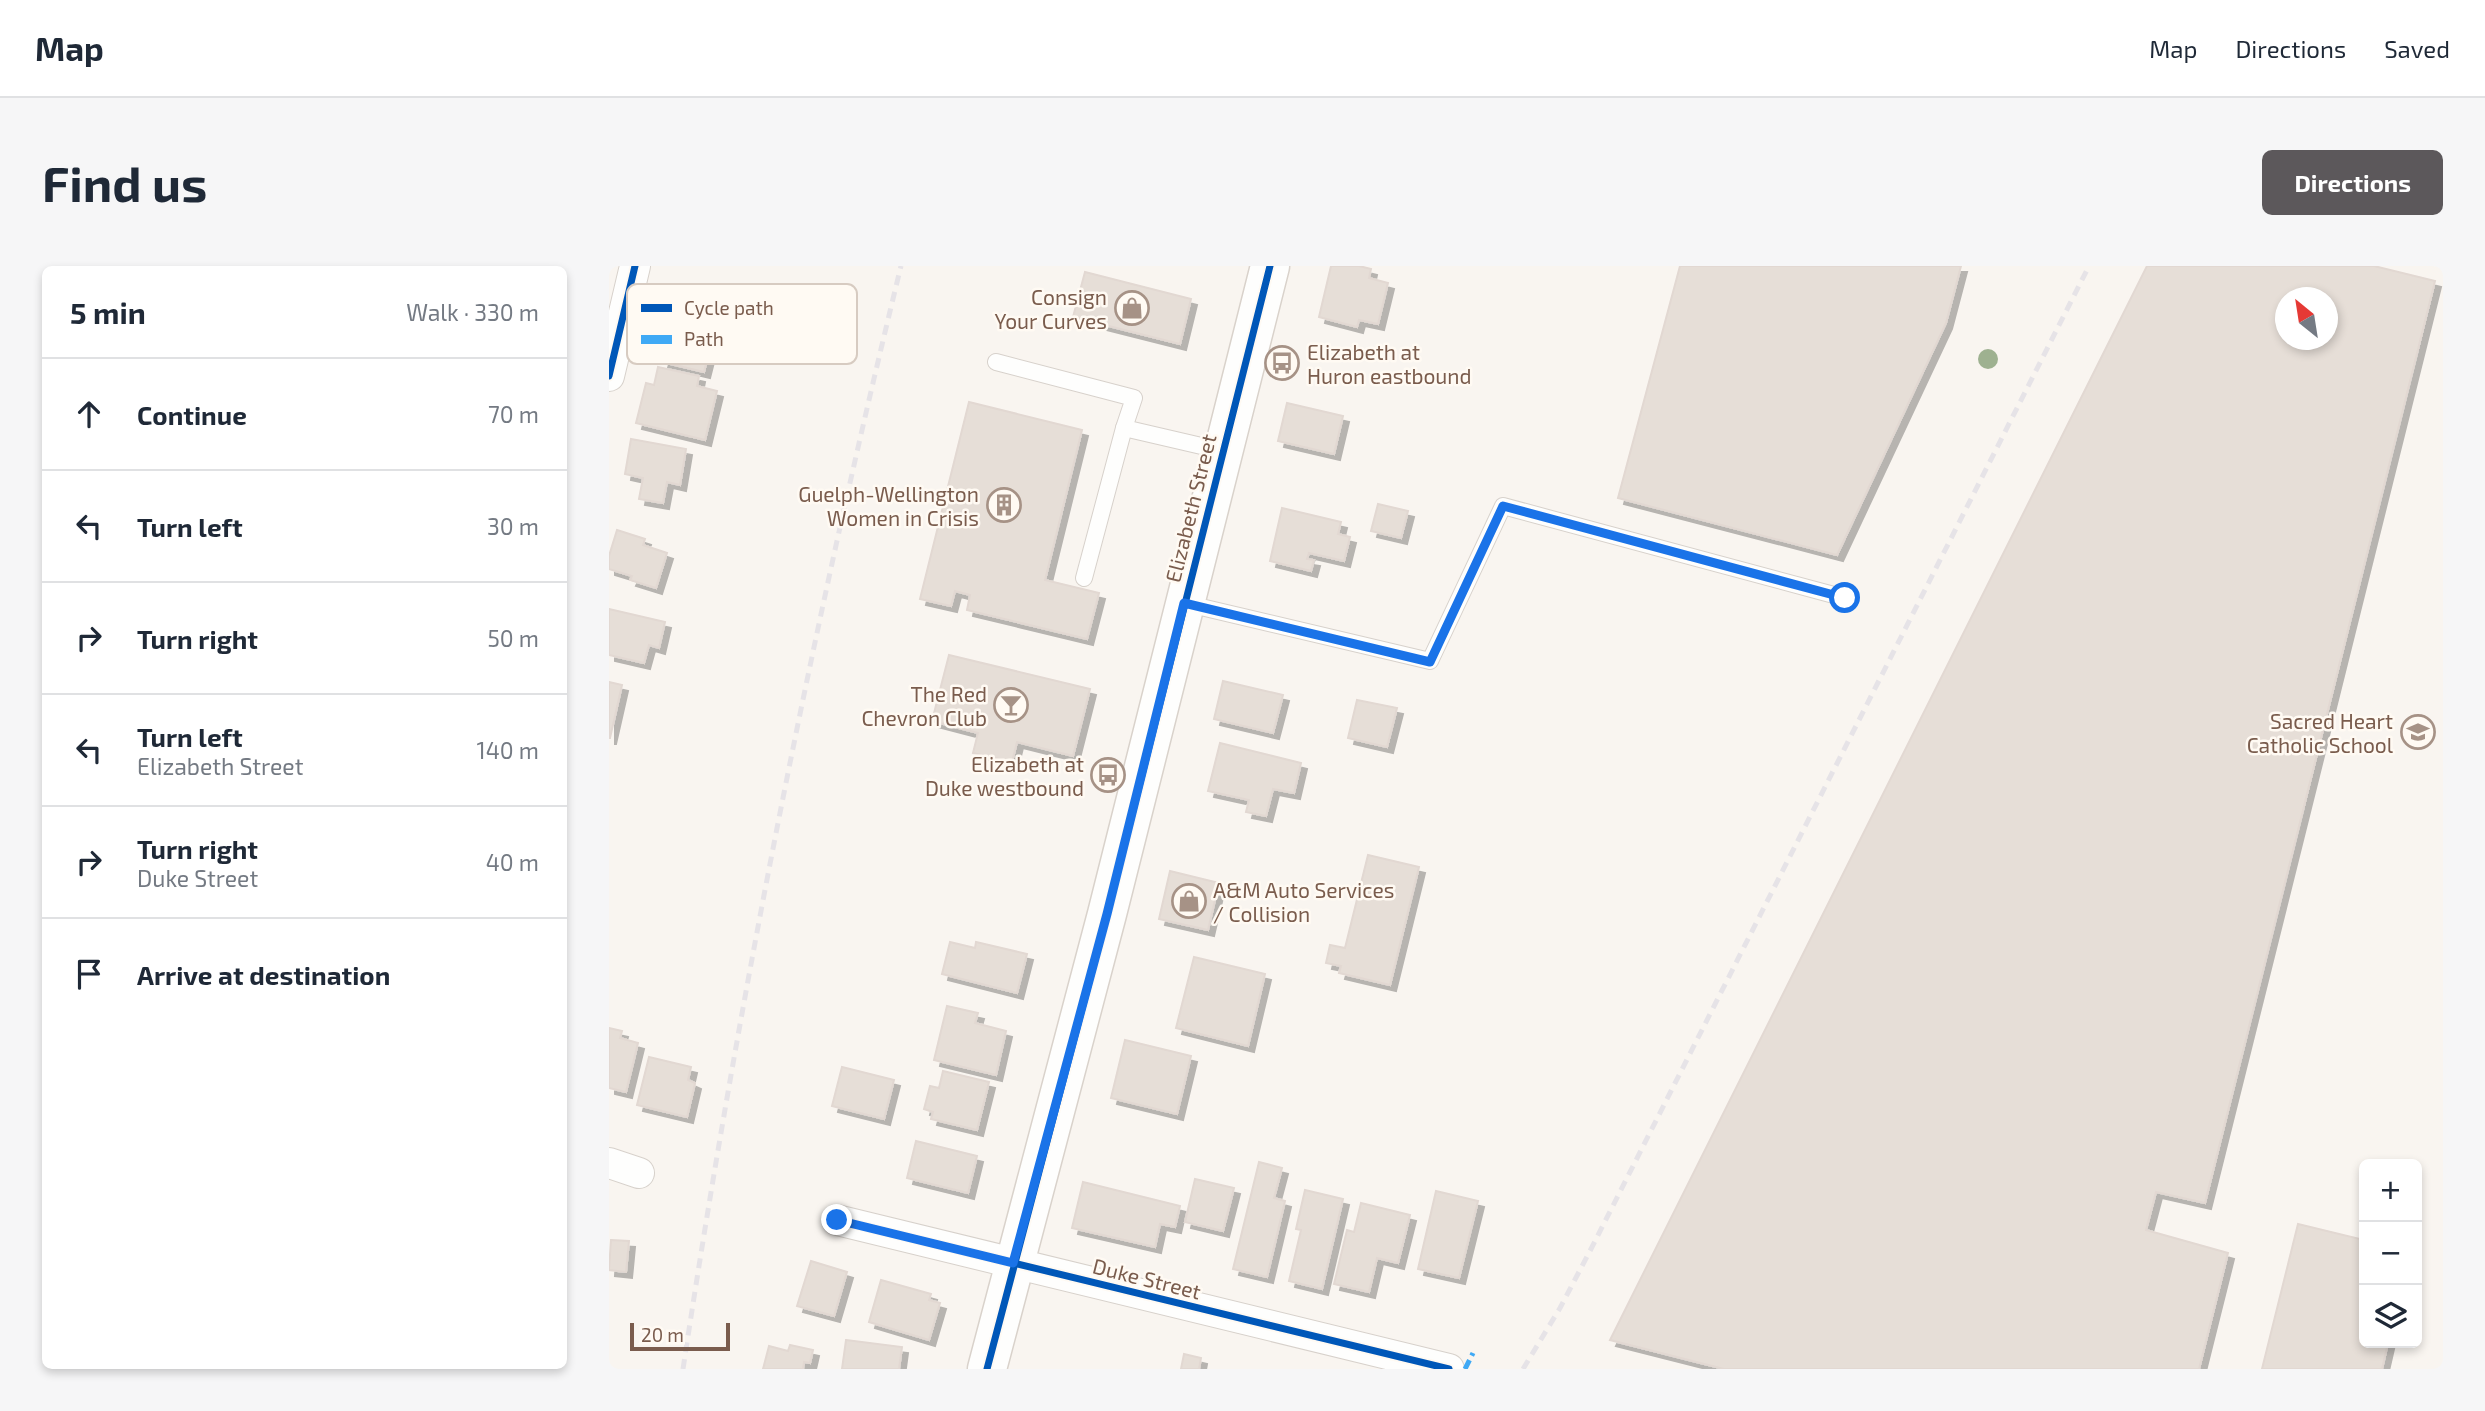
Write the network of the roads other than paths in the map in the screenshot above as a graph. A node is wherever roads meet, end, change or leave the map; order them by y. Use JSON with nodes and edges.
{"nodes":[{"id":1,"x":635,"y":266,"type":"edge"},
{"id":2,"x":1270,"y":266,"type":"edge"},
{"id":3,"x":631,"y":284,"type":"edge"},
{"id":4,"x":627,"y":300,"type":"edge"},
{"id":5,"x":996,"y":362,"type":"dead end"},
{"id":6,"x":609,"y":376,"type":"edge"},
{"id":7,"x":1124,"y":428,"type":"junction"},
{"id":8,"x":1223,"y":451,"type":"junction"},
{"id":9,"x":1083,"y":578,"type":"dead end"},
{"id":10,"x":1845,"y":598,"type":"dead end"},
{"id":11,"x":1184,"y":603,"type":"junction"},
{"id":12,"x":609,"y":1163,"type":"edge"},
{"id":13,"x":639,"y":1172,"type":"dead end"},
{"id":14,"x":837,"y":1220,"type":"dead end"},
{"id":15,"x":1013,"y":1263,"type":"junction"},
{"id":16,"x":987,"y":1369,"type":"edge"},
{"id":17,"x":1449,"y":1369,"type":"edge"}],
"edges":[{"from":1,"to":3,"type":"street"},
{"from":2,"to":8,"type":"main road","name":"Elizabeth Street"},
{"from":4,"to":6,"type":"street"},
{"from":5,"to":7,"type":"lane"},
{"from":7,"to":8,"type":"lane"},
{"from":7,"to":9,"type":"lane"},
{"from":8,"to":11,"type":"main road","name":"Elizabeth Street"},
{"from":10,"to":11,"type":"lane"},
{"from":11,"to":15,"type":"main road","name":"Elizabeth Street"},
{"from":12,"to":13,"type":"street"},
{"from":14,"to":15,"type":"street","name":"Duke Street"},
{"from":15,"to":16,"type":"main road","name":"Elizabeth Street"},
{"from":15,"to":17,"type":"street","name":"Duke Street"}]}
